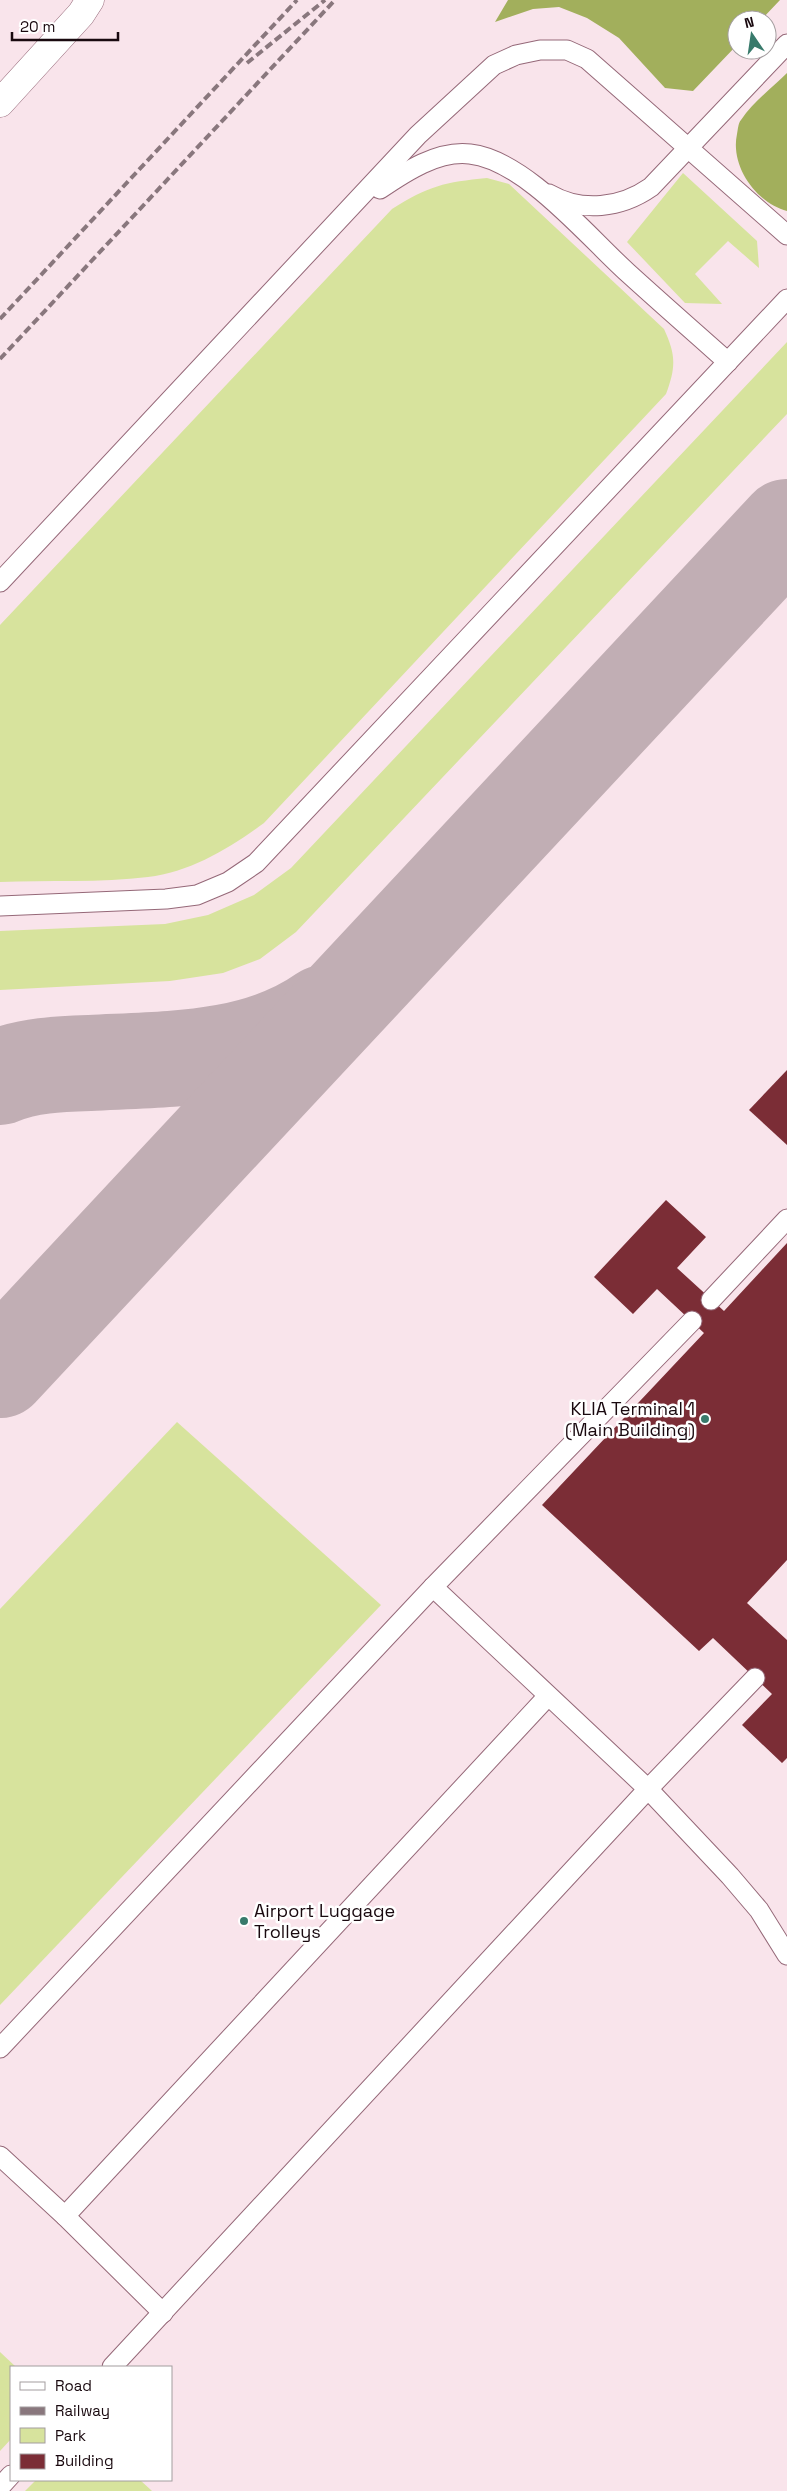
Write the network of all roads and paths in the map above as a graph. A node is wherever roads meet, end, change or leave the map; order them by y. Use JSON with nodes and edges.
{"nodes":[{"id":1,"x":88,"y":5,"type":"edge"},
{"id":2,"x":787,"y":44,"type":"edge"},
{"id":3,"x":0,"y":103,"type":"edge"},
{"id":4,"x":688,"y":148,"type":"junction"},
{"id":5,"x":533,"y":184,"type":"junction"},
{"id":6,"x":352,"y":208,"type":"junction"},
{"id":7,"x":787,"y":235,"type":"edge"},
{"id":8,"x":787,"y":299,"type":"edge"},
{"id":9,"x":728,"y":362,"type":"junction"},
{"id":10,"x":0,"y":582,"type":"edge"},
{"id":11,"x":0,"y":906,"type":"edge"},
{"id":12,"x":787,"y":1219,"type":"edge"},
{"id":13,"x":711,"y":1300,"type":"dead end"},
{"id":14,"x":692,"y":1320,"type":"dead end"},
{"id":15,"x":433,"y":1587,"type":"junction"},
{"id":16,"x":755,"y":1678,"type":"dead end"},
{"id":17,"x":548,"y":1696,"type":"junction"},
{"id":18,"x":648,"y":1789,"type":"junction"},
{"id":19,"x":787,"y":1955,"type":"edge"},
{"id":20,"x":0,"y":2048,"type":"edge"},
{"id":21,"x":0,"y":2156,"type":"edge"},
{"id":22,"x":65,"y":2216,"type":"junction"},
{"id":23,"x":163,"y":2313,"type":"junction"},
{"id":24,"x":113,"y":2366,"type":"edge"},
{"id":25,"x":10,"y":2476,"type":"edge"},
{"id":26,"x":0,"y":2487,"type":"edge"}],
"edges":[{"from":1,"to":3,"type":"main road"},
{"from":2,"to":4,"type":"lane"},
{"from":4,"to":5,"type":"lane"},
{"from":4,"to":6,"type":"lane"},
{"from":4,"to":7,"type":"lane"},
{"from":5,"to":6,"type":"lane"},
{"from":5,"to":9,"type":"lane"},
{"from":6,"to":10,"type":"lane"},
{"from":8,"to":9,"type":"lane"},
{"from":9,"to":11,"type":"lane"},
{"from":12,"to":13,"type":"lane"},
{"from":14,"to":15,"type":"lane"},
{"from":15,"to":17,"type":"lane"},
{"from":15,"to":20,"type":"lane"},
{"from":16,"to":18,"type":"lane"},
{"from":17,"to":18,"type":"lane"},
{"from":17,"to":22,"type":"lane"},
{"from":18,"to":19,"type":"lane"},
{"from":18,"to":23,"type":"lane"},
{"from":21,"to":22,"type":"lane"},
{"from":22,"to":23,"type":"lane"},
{"from":23,"to":24,"type":"lane"},
{"from":25,"to":26,"type":"lane"}]}
